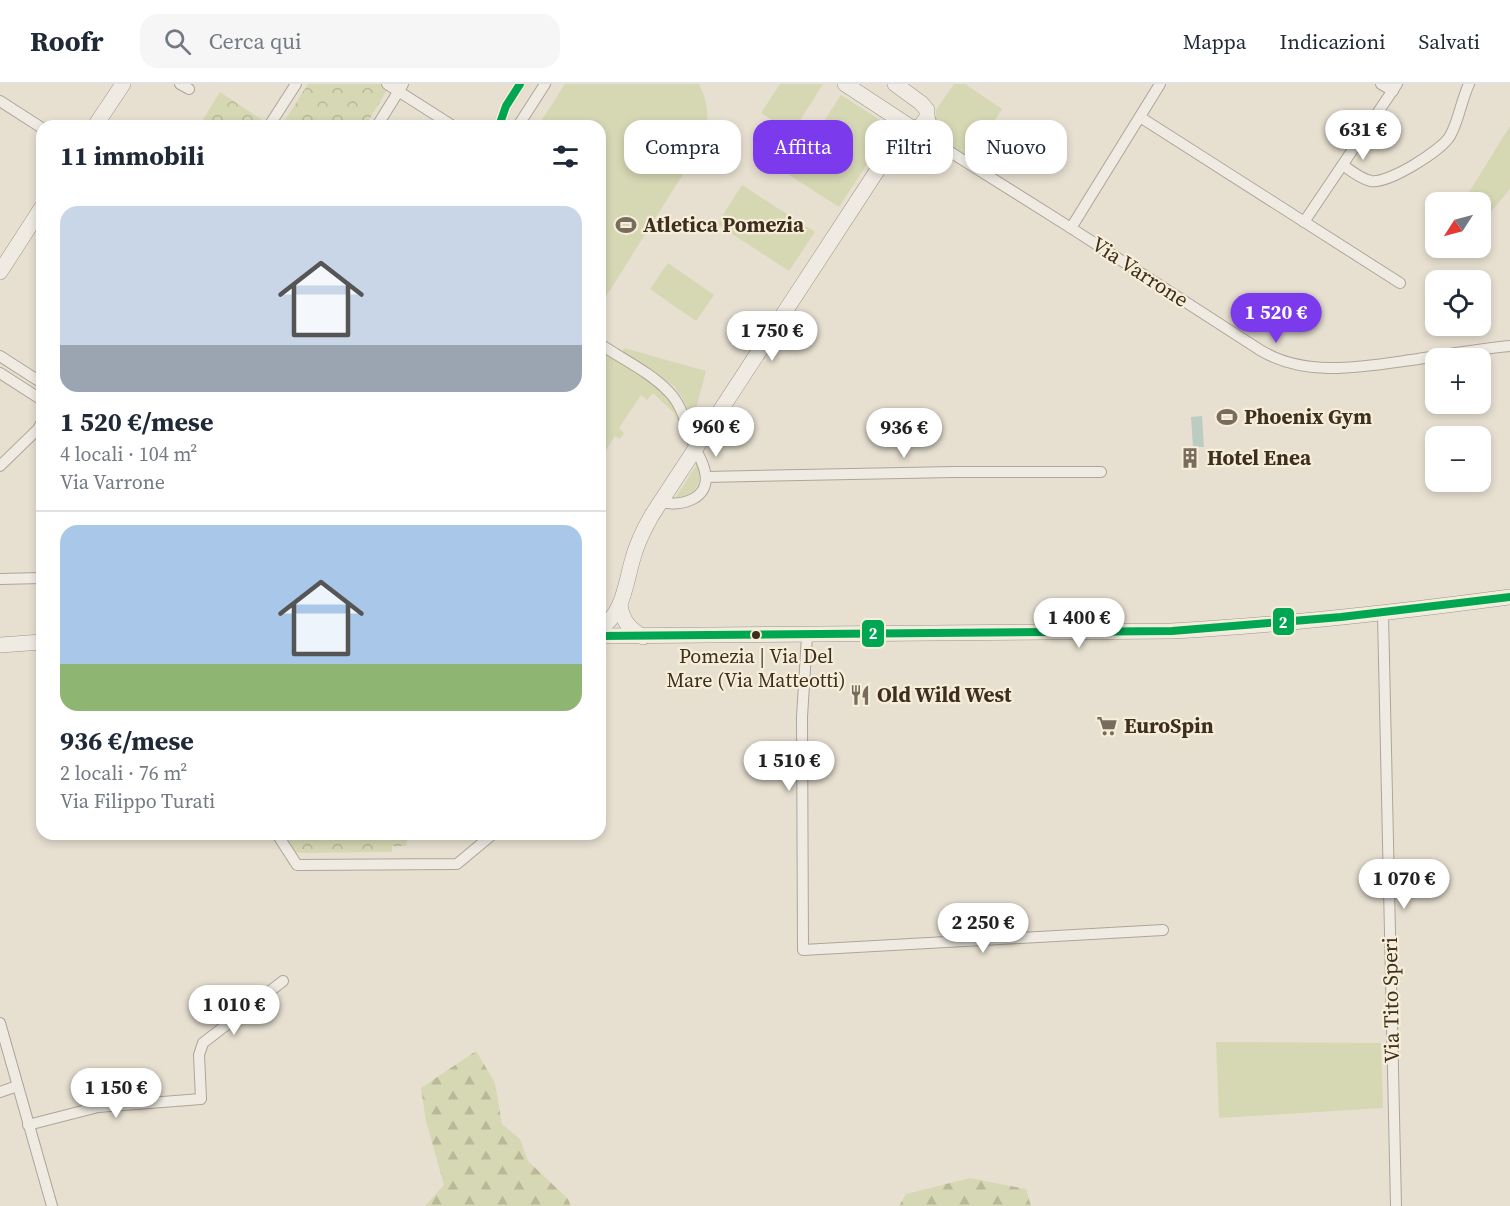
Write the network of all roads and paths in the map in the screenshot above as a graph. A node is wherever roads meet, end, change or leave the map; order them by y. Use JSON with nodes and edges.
{"nodes":[{"id":1,"x":123,"y":84,"type":"edge"},
{"id":2,"x":296,"y":84,"type":"edge"},
{"id":3,"x":387,"y":84,"type":"edge"},
{"id":4,"x":520,"y":84,"type":"edge"},
{"id":5,"x":545,"y":84,"type":"edge"},
{"id":6,"x":845,"y":84,"type":"edge"},
{"id":7,"x":895,"y":84,"type":"edge"},
{"id":8,"x":1160,"y":84,"type":"edge"},
{"id":9,"x":1381,"y":84,"type":"edge"},
{"id":10,"x":1469,"y":84,"type":"edge"},
{"id":11,"x":401,"y":88,"type":"edge"},
{"id":12,"x":1395,"y":88,"type":"edge"},
{"id":13,"x":0,"y":101,"type":"edge"},
{"id":14,"x":927,"y":110,"type":"junction"},
{"id":15,"x":1140,"y":117,"type":"junction"},
{"id":16,"x":99,"y":120,"type":"edge"},
{"id":17,"x":273,"y":120,"type":"edge"},
{"id":18,"x":381,"y":120,"type":"edge"},
{"id":19,"x":445,"y":120,"type":"edge"},
{"id":20,"x":501,"y":120,"type":"edge"},
{"id":21,"x":522,"y":120,"type":"edge"},
{"id":22,"x":901,"y":120,"type":"edge"},
{"id":23,"x":926,"y":120,"type":"edge"},
{"id":24,"x":36,"y":124,"type":"edge"},
{"id":25,"x":953,"y":153,"type":"edge"},
{"id":26,"x":956,"y":155,"type":"junction"},
{"id":27,"x":1342,"y":165,"type":"junction"},
{"id":28,"x":878,"y":174,"type":"edge"},
{"id":29,"x":36,"y":216,"type":"edge"},
{"id":30,"x":1304,"y":222,"type":"junction"},
{"id":31,"x":1071,"y":228,"type":"junction"},
{"id":32,"x":0,"y":272,"type":"edge"},
{"id":33,"x":1400,"y":283,"type":"dead end"},
{"id":34,"x":1510,"y":334,"type":"edge"},
{"id":35,"x":1506,"y":346,"type":"edge"},
{"id":36,"x":606,"y":348,"type":"edge"},
{"id":37,"x":0,"y":356,"type":"edge"},
{"id":38,"x":0,"y":373,"type":"edge"},
{"id":39,"x":36,"y":379,"type":"edge"},
{"id":40,"x":36,"y":396,"type":"edge"},
{"id":41,"x":36,"y":429,"type":"edge"},
{"id":42,"x":695,"y":449,"type":"junction"},
{"id":43,"x":0,"y":466,"type":"edge"},
{"id":44,"x":1101,"y":472,"type":"dead end"},
{"id":45,"x":706,"y":477,"type":"junction"},
{"id":46,"x":661,"y":502,"type":"junction"},
{"id":47,"x":36,"y":578,"type":"edge"},
{"id":48,"x":0,"y":579,"type":"edge"},
{"id":49,"x":1510,"y":597,"type":"edge"},
{"id":50,"x":620,"y":606,"type":"junction"},
{"id":51,"x":1383,"y":614,"type":"junction"},
{"id":52,"x":606,"y":624,"type":"edge"},
{"id":53,"x":606,"y":636,"type":"edge"},
{"id":54,"x":807,"y":636,"type":"junction"},
{"id":55,"x":643,"y":637,"type":"junction"},
{"id":56,"x":36,"y":642,"type":"edge"},
{"id":57,"x":0,"y":645,"type":"edge"},
{"id":58,"x":281,"y":840,"type":"edge"},
{"id":59,"x":486,"y":840,"type":"edge"},
{"id":60,"x":1163,"y":930,"type":"dead end"},
{"id":61,"x":283,"y":981,"type":"dead end"},
{"id":62,"x":0,"y":1023,"type":"edge"},
{"id":63,"x":17,"y":1086,"type":"junction"},
{"id":64,"x":0,"y":1092,"type":"edge"},
{"id":65,"x":28,"y":1125,"type":"junction"},
{"id":66,"x":52,"y":1206,"type":"edge"},
{"id":67,"x":1396,"y":1206,"type":"edge"}],
"edges":[{"from":1,"to":16,"type":"main road"},
{"from":2,"to":17,"type":"street"},
{"from":3,"to":11,"type":"street"},
{"from":4,"to":20,"type":"street"},
{"from":5,"to":21,"type":"street"},
{"from":6,"to":22,"type":"main road","name":"Via Varrone"},
{"from":7,"to":14,"type":"main road"},
{"from":8,"to":15,"type":"street"},
{"from":9,"to":12,"type":"street"},
{"from":10,"to":27,"type":"street"},
{"from":11,"to":18,"type":"street"},
{"from":11,"to":19,"type":"street"},
{"from":12,"to":27,"type":"street"},
{"from":13,"to":24,"type":"street"},
{"from":14,"to":23,"type":"main road"},
{"from":14,"to":26,"type":"street","name":"Via Varrone"},
{"from":15,"to":30,"type":"street"},
{"from":15,"to":31,"type":"street"},
{"from":25,"to":26,"type":"street","name":"Via Varrone"},
{"from":26,"to":31,"type":"street","name":"Via Varrone"},
{"from":27,"to":30,"type":"street"},
{"from":28,"to":42,"type":"main road"},
{"from":29,"to":32,"type":"main road"},
{"from":30,"to":33,"type":"street"},
{"from":31,"to":35,"type":"street","name":"Via Varrone"},
{"from":34,"to":35,"type":"street"},
{"from":36,"to":42,"type":"street"},
{"from":37,"to":39,"type":"street"},
{"from":38,"to":40,"type":"street"},
{"from":41,"to":43,"type":"street"},
{"from":42,"to":45,"type":"street"},
{"from":42,"to":46,"type":"main road"},
{"from":44,"to":45,"type":"street"},
{"from":45,"to":46,"type":"street"},
{"from":46,"to":50,"type":"main road"},
{"from":47,"to":48,"type":"street"},
{"from":49,"to":51,"type":"main road"},
{"from":50,"to":52,"type":"main road"},
{"from":50,"to":55,"type":"main road"},
{"from":51,"to":54,"type":"main road"},
{"from":51,"to":67,"type":"street","name":"Via Tito Speri"},
{"from":53,"to":55,"type":"main road"},
{"from":54,"to":55,"type":"main road"},
{"from":54,"to":60,"type":"street"},
{"from":56,"to":57,"type":"main road"},
{"from":58,"to":59,"type":"street"},
{"from":61,"to":65,"type":"street"},
{"from":62,"to":63,"type":"street"},
{"from":63,"to":64,"type":"street"},
{"from":63,"to":65,"type":"street"},
{"from":65,"to":66,"type":"street"}]}
